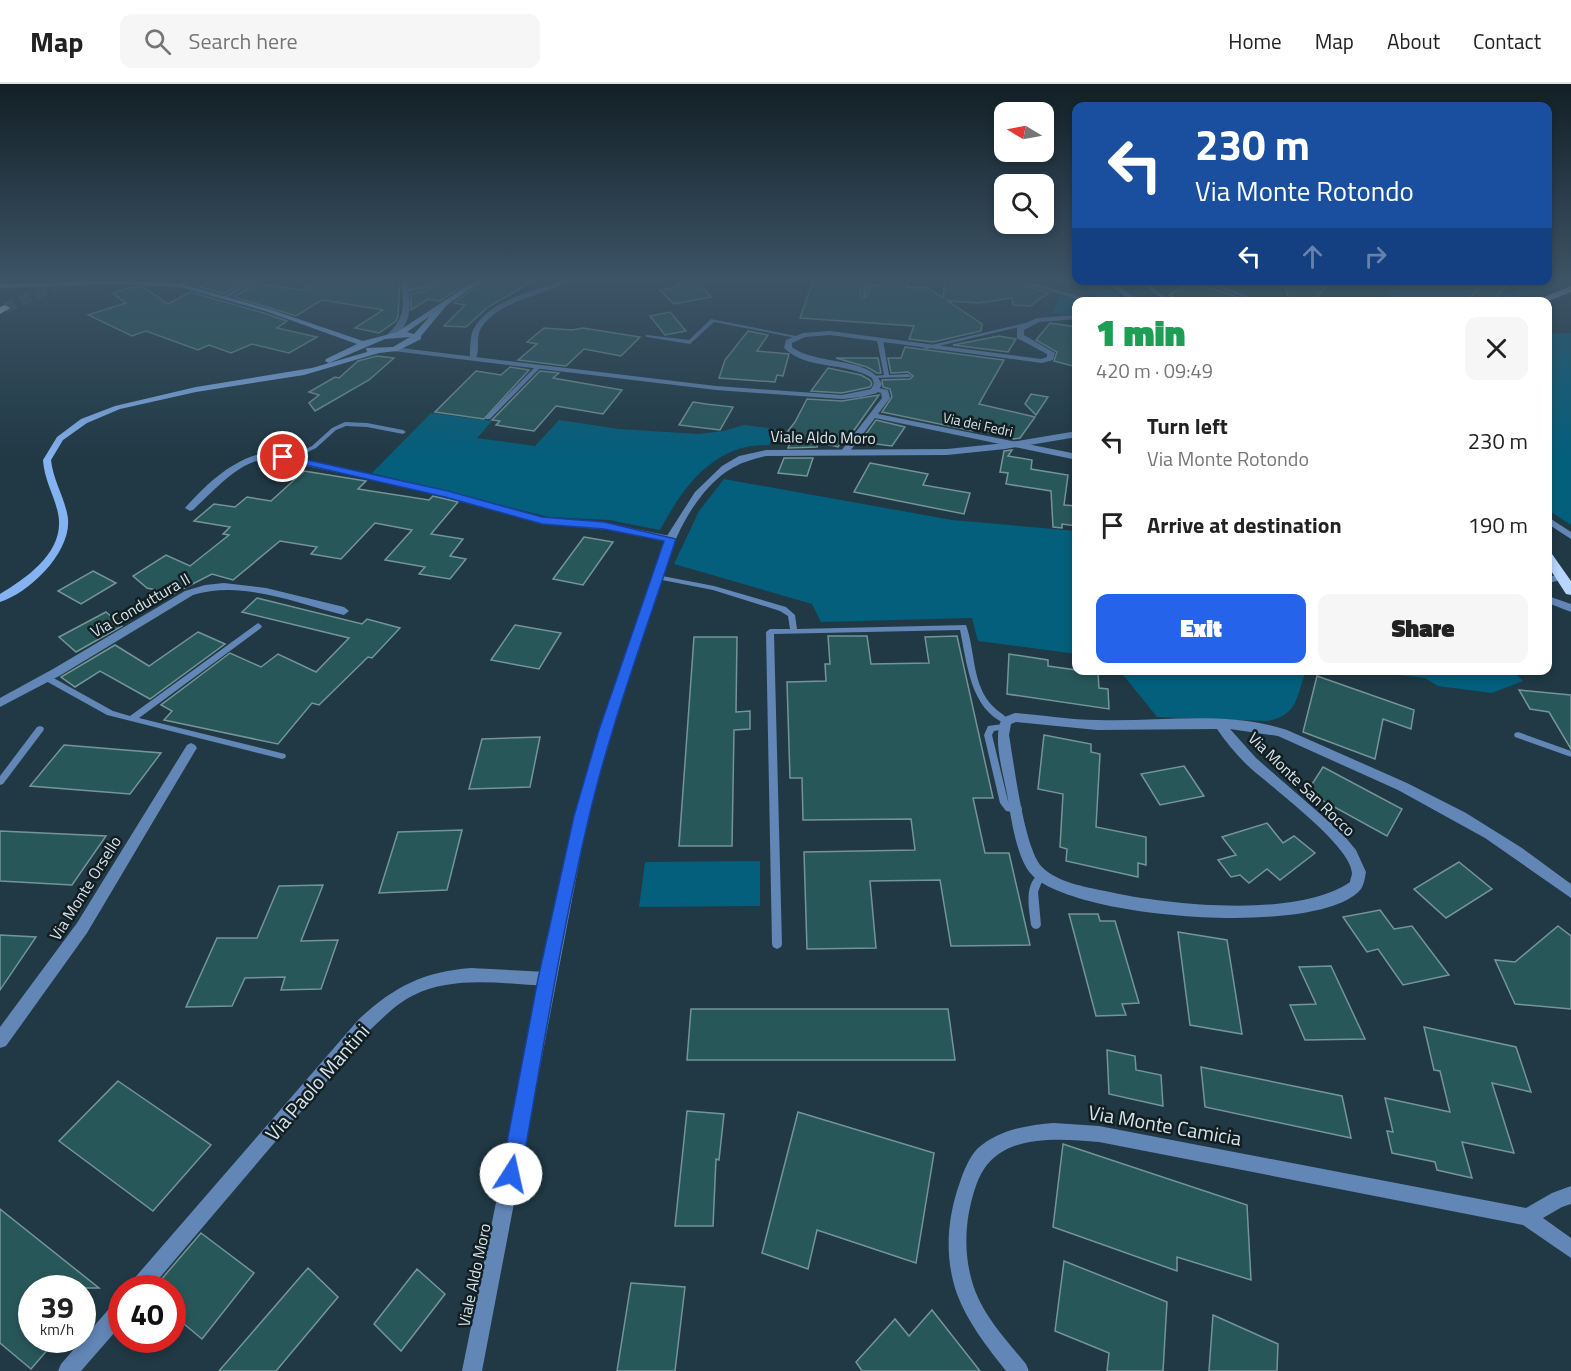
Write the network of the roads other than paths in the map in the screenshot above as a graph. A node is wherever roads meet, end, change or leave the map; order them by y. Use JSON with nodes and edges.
{"nodes":[{"id":1,"x":353,"y":340,"type":"edge"},
{"id":2,"x":376,"y":340,"type":"edge"},
{"id":3,"x":413,"y":340,"type":"edge"},
{"id":4,"x":421,"y":340,"type":"edge"},
{"id":5,"x":476,"y":340,"type":"edge"},
{"id":6,"x":676,"y":340,"type":"edge"},
{"id":7,"x":692,"y":340,"type":"edge"},
{"id":8,"x":793,"y":340,"type":"edge"},
{"id":9,"x":880,"y":340,"type":"joint"},
{"id":10,"x":956,"y":340,"type":"edge"},
{"id":11,"x":1028,"y":340,"type":"edge"},
{"id":12,"x":364,"y":345,"type":"junction"},
{"id":13,"x":926,"y":347,"type":"junction"},
{"id":14,"x":393,"y":349,"type":"junction"},
{"id":15,"x":377,"y":351,"type":"junction"},
{"id":16,"x":454,"y":354,"type":"junction"},
{"id":17,"x":473,"y":356,"type":"junction"},
{"id":18,"x":539,"y":366,"type":"junction"},
{"id":19,"x":300,"y":373,"type":"junction"},
{"id":20,"x":887,"y":375,"type":"junction"},
{"id":21,"x":908,"y":376,"type":"dead end"},
{"id":22,"x":875,"y":377,"type":"junction"},
{"id":23,"x":877,"y":389,"type":"junction"},
{"id":24,"x":873,"y":415,"type":"junction"},
{"id":25,"x":488,"y":418,"type":"dead end"},
{"id":26,"x":403,"y":432,"type":"dead end"},
{"id":27,"x":1072,"y":435,"type":"edge"},
{"id":28,"x":1011,"y":445,"type":"junction"},
{"id":29,"x":844,"y":453,"type":"junction"},
{"id":30,"x":1072,"y":456,"type":"edge"},
{"id":31,"x":291,"y":458,"type":"junction"},
{"id":32,"x":190,"y":508,"type":"dead end"},
{"id":33,"x":1552,"y":523,"type":"edge"},
{"id":34,"x":1552,"y":530,"type":"edge"},
{"id":35,"x":1571,"y":537,"type":"edge"},
{"id":36,"x":670,"y":539,"type":"junction"},
{"id":37,"x":1552,"y":563,"type":"edge"},
{"id":38,"x":1552,"y":573,"type":"edge"},
{"id":39,"x":657,"y":577,"type":"junction"},
{"id":40,"x":1562,"y":577,"type":"junction"},
{"id":41,"x":1552,"y":579,"type":"edge"},
{"id":42,"x":1571,"y":591,"type":"edge"},
{"id":43,"x":0,"y":599,"type":"edge"},
{"id":44,"x":1552,"y":601,"type":"edge"},
{"id":45,"x":1571,"y":608,"type":"edge"},
{"id":46,"x":344,"y":612,"type":"dead end"},
{"id":47,"x":258,"y":626,"type":"dead end"},
{"id":48,"x":794,"y":631,"type":"junction"},
{"id":49,"x":47,"y":678,"type":"junction"},
{"id":50,"x":0,"y":703,"type":"edge"},
{"id":51,"x":131,"y":719,"type":"junction"},
{"id":52,"x":1005,"y":724,"type":"junction"},
{"id":53,"x":1220,"y":724,"type":"junction"},
{"id":54,"x":40,"y":729,"type":"dead end"},
{"id":55,"x":1518,"y":735,"type":"dead end"},
{"id":56,"x":191,"y":748,"type":"dead end"},
{"id":57,"x":1571,"y":754,"type":"edge"},
{"id":58,"x":282,"y":756,"type":"dead end"},
{"id":59,"x":0,"y":782,"type":"edge"},
{"id":60,"x":1042,"y":876,"type":"junction"},
{"id":61,"x":1571,"y":892,"type":"edge"},
{"id":62,"x":1036,"y":925,"type":"dead end"},
{"id":63,"x":777,"y":944,"type":"dead end"},
{"id":64,"x":547,"y":979,"type":"junction"},
{"id":65,"x":0,"y":1040,"type":"edge"},
{"id":66,"x":1571,"y":1195,"type":"edge"},
{"id":67,"x":1527,"y":1217,"type":"junction"},
{"id":68,"x":1571,"y":1249,"type":"edge"},
{"id":69,"x":150,"y":1275,"type":"edge"},
{"id":70,"x":108,"y":1325,"type":"edge"},
{"id":71,"x":68,"y":1371,"type":"edge"},
{"id":72,"x":472,"y":1371,"type":"edge"},
{"id":73,"x":1019,"y":1371,"type":"edge"}],
"edges":[{"from":1,"to":12,"type":"main road"},
{"from":2,"to":12,"type":"main road"},
{"from":3,"to":14,"type":"main road"},
{"from":4,"to":16,"type":"street"},
{"from":5,"to":17,"type":"street"},
{"from":6,"to":7,"type":"lane"},
{"from":8,"to":22,"type":"street"},
{"from":9,"to":13,"type":"street"},
{"from":9,"to":20,"type":"lane"},
{"from":10,"to":13,"type":"lane"},
{"from":11,"to":13,"type":"street"},
{"from":12,"to":15,"type":"main road"},
{"from":12,"to":19,"type":"main road"},
{"from":14,"to":15,"type":"main road"},
{"from":14,"to":16,"type":"street"},
{"from":15,"to":19,"type":"main road"},
{"from":16,"to":17,"type":"street"},
{"from":17,"to":18,"type":"street"},
{"from":18,"to":23,"type":"street"},
{"from":18,"to":25,"type":"lane"},
{"from":19,"to":43,"type":"main road"},
{"from":20,"to":21,"type":"lane"},
{"from":20,"to":22,"type":"lane"},
{"from":22,"to":23,"type":"street"},
{"from":23,"to":24,"type":"street"},
{"from":24,"to":28,"type":"street","name":"Via dei Fedri"},
{"from":24,"to":29,"type":"street"},
{"from":26,"to":31,"type":"lane"},
{"from":27,"to":28,"type":"street","name":"Viale Aldo Moro"},
{"from":28,"to":29,"type":"street","name":"Viale Aldo Moro"},
{"from":28,"to":30,"type":"street","name":"Via dei Fedri"},
{"from":29,"to":36,"type":"street","name":"Viale Aldo Moro"},
{"from":31,"to":32,"type":"street"},
{"from":31,"to":36,"type":"street"},
{"from":33,"to":35,"type":"street"},
{"from":34,"to":35,"type":"street"},
{"from":36,"to":39,"type":"street","name":"Viale Aldo Moro"},
{"from":37,"to":40,"type":"main road"},
{"from":38,"to":40,"type":"street"},
{"from":39,"to":48,"type":"lane"},
{"from":39,"to":64,"type":"street","name":"Viale Aldo Moro"},
{"from":40,"to":41,"type":"street"},
{"from":40,"to":42,"type":"main road"},
{"from":44,"to":45,"type":"street"},
{"from":46,"to":49,"type":"street","name":"Via Conduttura II"},
{"from":47,"to":51,"type":"lane"},
{"from":48,"to":52,"type":"lane"},
{"from":48,"to":63,"type":"lane"},
{"from":49,"to":50,"type":"street","name":"Via Conduttura II"},
{"from":49,"to":51,"type":"lane"},
{"from":51,"to":58,"type":"lane"},
{"from":52,"to":53,"type":"street","name":"Via Monte San Rocco"},
{"from":52,"to":60,"type":"street"},
{"from":53,"to":60,"type":"street","name":"Via Monte San Rocco"},
{"from":53,"to":61,"type":"street","name":"Via Monte San Rocco"},
{"from":54,"to":59,"type":"lane"},
{"from":55,"to":57,"type":"lane"},
{"from":56,"to":65,"type":"street","name":"Via Monte Orsello"},
{"from":60,"to":62,"type":"lane"},
{"from":64,"to":69,"type":"street","name":"Via Paolo Mantini"},
{"from":64,"to":72,"type":"street","name":"Viale Aldo Moro"},
{"from":66,"to":67,"type":"street"},
{"from":67,"to":68,"type":"street"},
{"from":67,"to":73,"type":"street","name":"Via Monte Camicia"},
{"from":70,"to":71,"type":"street"}]}
